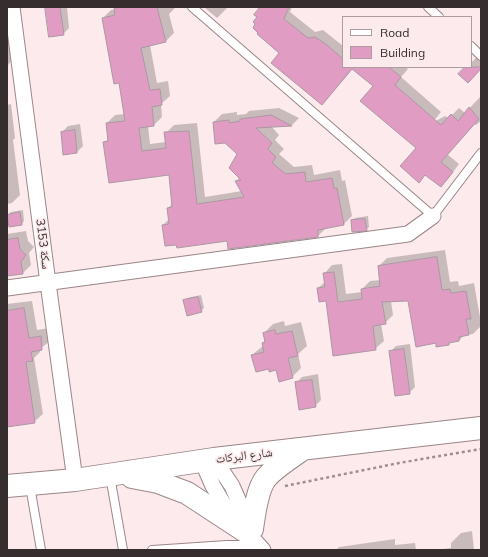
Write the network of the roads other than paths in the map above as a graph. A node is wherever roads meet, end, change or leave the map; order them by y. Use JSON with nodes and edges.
{"nodes":[{"id":1,"x":12,"y":7,"type":"edge"},
{"id":2,"x":192,"y":7,"type":"edge"},
{"id":3,"x":428,"y":7,"type":"edge"},
{"id":4,"x":438,"y":16,"type":"edge"},
{"id":5,"x":472,"y":47,"type":"edge"},
{"id":6,"x":481,"y":56,"type":"edge"},
{"id":7,"x":481,"y":153,"type":"edge"},
{"id":8,"x":433,"y":216,"type":"junction"},
{"id":9,"x":48,"y":283,"type":"junction"},
{"id":10,"x":7,"y":288,"type":"edge"},
{"id":11,"x":481,"y":428,"type":"edge"},
{"id":12,"x":304,"y":449,"type":"junction"},
{"id":13,"x":208,"y":460,"type":"junction"},
{"id":14,"x":114,"y":475,"type":"junction"},
{"id":15,"x":75,"y":480,"type":"junction"},
{"id":16,"x":30,"y":484,"type":"junction"},
{"id":17,"x":7,"y":486,"type":"edge"},
{"id":18,"x":255,"y":539,"type":"edge"},
{"id":19,"x":41,"y":550,"type":"edge"},
{"id":20,"x":123,"y":550,"type":"edge"},
{"id":21,"x":152,"y":550,"type":"edge"}],
"edges":[{"from":1,"to":9,"type":"street","name":"سكة 3153"},
{"from":2,"to":8,"type":"lane"},
{"from":3,"to":4,"type":"lane"},
{"from":5,"to":6,"type":"lane"},
{"from":7,"to":8,"type":"lane"},
{"from":8,"to":9,"type":"street"},
{"from":9,"to":10,"type":"street"},
{"from":9,"to":15,"type":"street","name":"سكة 3153"},
{"from":11,"to":12,"type":"street","name":"شارع البركات"},
{"from":12,"to":13,"type":"street","name":"شارع البركات"},
{"from":12,"to":18,"type":"street"},
{"from":13,"to":14,"type":"street","name":"شارع البركات"},
{"from":13,"to":18,"type":"street"},
{"from":14,"to":15,"type":"street","name":"شارع البركات"},
{"from":14,"to":18,"type":"street"},
{"from":14,"to":20,"type":"lane"},
{"from":15,"to":16,"type":"street","name":"شارع البركات"},
{"from":16,"to":17,"type":"street","name":"شارع البركات"},
{"from":16,"to":19,"type":"lane"},
{"from":18,"to":21,"type":"lane"}]}
